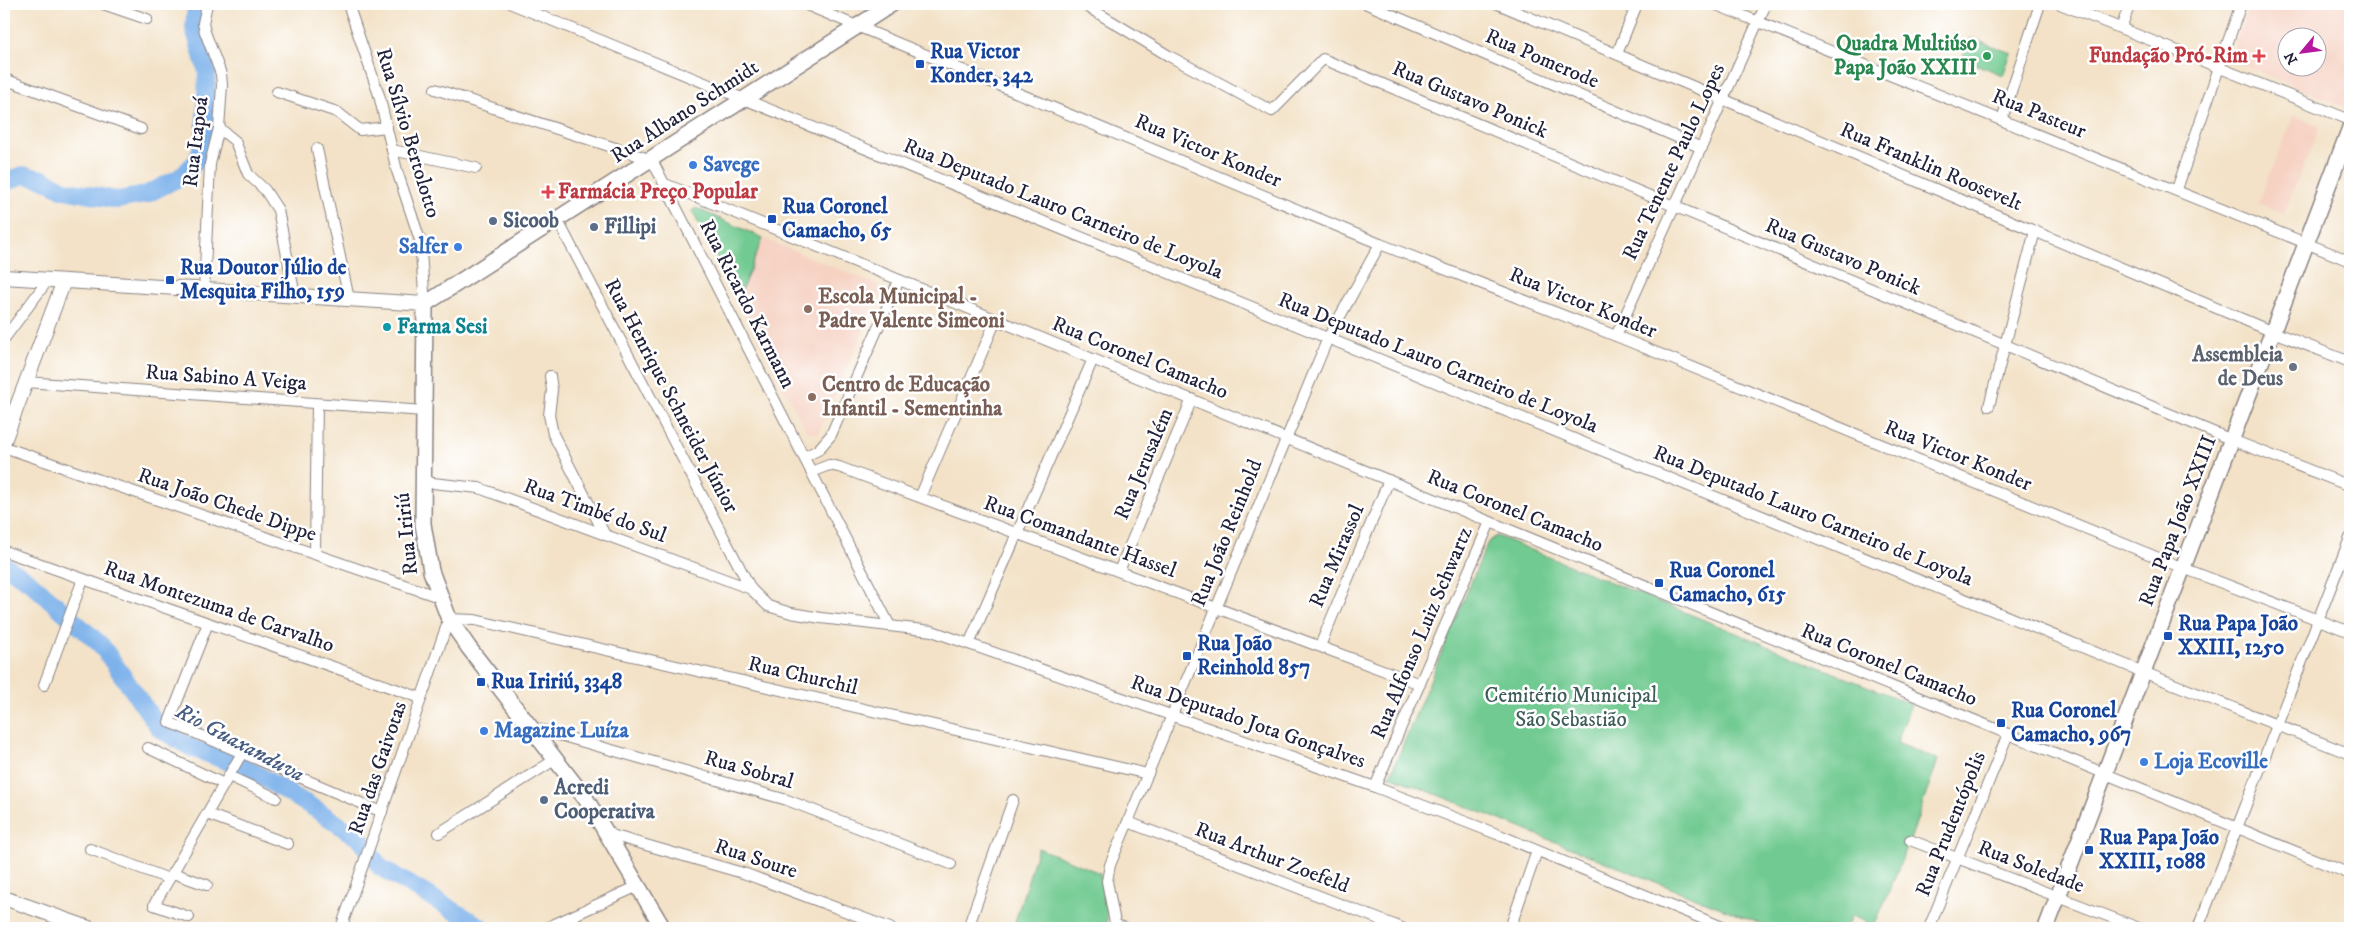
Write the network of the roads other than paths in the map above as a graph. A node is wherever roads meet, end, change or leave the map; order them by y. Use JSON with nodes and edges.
{"nodes":[{"id":1,"x":103,"y":4,"type":"edge"},
{"id":2,"x":207,"y":4,"type":"edge"},
{"id":3,"x":348,"y":4,"type":"edge"},
{"id":4,"x":512,"y":4,"type":"edge"},
{"id":5,"x":804,"y":4,"type":"edge"},
{"id":6,"x":892,"y":4,"type":"edge"},
{"id":7,"x":1083,"y":4,"type":"edge"},
{"id":8,"x":1366,"y":4,"type":"edge"},
{"id":9,"x":1498,"y":4,"type":"edge"},
{"id":10,"x":1637,"y":4,"type":"edge"},
{"id":11,"x":1714,"y":4,"type":"edge"},
{"id":12,"x":1766,"y":4,"type":"edge"},
{"id":13,"x":2040,"y":4,"type":"edge"},
{"id":14,"x":2060,"y":4,"type":"edge"},
{"id":15,"x":2130,"y":4,"type":"edge"},
{"id":16,"x":2241,"y":4,"type":"edge"},
{"id":17,"x":147,"y":19,"type":"dead end"},
{"id":18,"x":1759,"y":22,"type":"junction"},
{"id":19,"x":857,"y":26,"type":"junction"},
{"id":20,"x":2121,"y":28,"type":"junction"},
{"id":21,"x":1617,"y":54,"type":"junction"},
{"id":22,"x":2219,"y":68,"type":"junction"},
{"id":23,"x":4,"y":79,"type":"edge"},
{"id":24,"x":435,"y":89,"type":"dead end"},
{"id":25,"x":277,"y":92,"type":"dead end"},
{"id":26,"x":744,"y":99,"type":"junction"},
{"id":27,"x":1724,"y":99,"type":"junction"},
{"id":28,"x":2002,"y":119,"type":"junction"},
{"id":29,"x":2350,"y":120,"type":"edge"},
{"id":30,"x":387,"y":127,"type":"junction"},
{"id":31,"x":219,"y":128,"type":"junction"},
{"id":32,"x":2350,"y":128,"type":"edge"},
{"id":33,"x":141,"y":129,"type":"dead end"},
{"id":34,"x":1702,"y":148,"type":"junction"},
{"id":35,"x":317,"y":150,"type":"dead end"},
{"id":36,"x":392,"y":150,"type":"junction"},
{"id":37,"x":652,"y":160,"type":"junction"},
{"id":38,"x":476,"y":168,"type":"dead end"},
{"id":39,"x":665,"y":184,"type":"junction"},
{"id":40,"x":2176,"y":189,"type":"junction"},
{"id":41,"x":1675,"y":207,"type":"junction"},
{"id":42,"x":558,"y":221,"type":"junction"},
{"id":43,"x":2036,"y":231,"type":"junction"},
{"id":44,"x":1380,"y":244,"type":"junction"},
{"id":45,"x":2306,"y":244,"type":"junction"},
{"id":46,"x":2350,"y":261,"type":"edge"},
{"id":47,"x":4,"y":277,"type":"edge"},
{"id":48,"x":48,"y":280,"type":"junction"},
{"id":49,"x":899,"y":280,"type":"junction"},
{"id":50,"x":64,"y":281,"type":"junction"},
{"id":51,"x":204,"y":290,"type":"junction"},
{"id":52,"x":295,"y":296,"type":"junction"},
{"id":53,"x":348,"y":299,"type":"junction"},
{"id":54,"x":426,"y":304,"type":"junction"},
{"id":55,"x":996,"y":320,"type":"junction"},
{"id":56,"x":2273,"y":332,"type":"junction"},
{"id":57,"x":1616,"y":336,"type":"junction"},
{"id":58,"x":1328,"y":338,"type":"junction"},
{"id":59,"x":4,"y":339,"type":"edge"},
{"id":60,"x":2005,"y":345,"type":"junction"},
{"id":61,"x":1093,"y":359,"type":"junction"},
{"id":62,"x":2350,"y":362,"type":"edge"},
{"id":63,"x":550,"y":376,"type":"dead end"},
{"id":64,"x":26,"y":382,"type":"junction"},
{"id":65,"x":1192,"y":400,"type":"junction"},
{"id":66,"x":317,"y":404,"type":"junction"},
{"id":67,"x":1989,"y":406,"type":"dead end"},
{"id":68,"x":424,"y":412,"type":"junction"},
{"id":69,"x":1287,"y":438,"type":"junction"},
{"id":70,"x":2232,"y":440,"type":"junction"},
{"id":71,"x":4,"y":441,"type":"edge"},
{"id":72,"x":4,"y":447,"type":"edge"},
{"id":73,"x":804,"y":457,"type":"junction"},
{"id":74,"x":812,"y":472,"type":"junction"},
{"id":75,"x":1389,"y":480,"type":"junction"},
{"id":76,"x":423,"y":482,"type":"junction"},
{"id":77,"x":2350,"y":486,"type":"edge"},
{"id":78,"x":920,"y":497,"type":"junction"},
{"id":79,"x":1490,"y":522,"type":"junction"},
{"id":80,"x":1018,"y":533,"type":"junction"},
{"id":81,"x":605,"y":535,"type":"junction"},
{"id":82,"x":2350,"y":538,"type":"edge"},
{"id":83,"x":4,"y":551,"type":"edge"},
{"id":84,"x":315,"y":554,"type":"junction"},
{"id":85,"x":2183,"y":568,"type":"junction"},
{"id":86,"x":1119,"y":571,"type":"junction"},
{"id":87,"x":83,"y":579,"type":"junction"},
{"id":88,"x":751,"y":589,"type":"junction"},
{"id":89,"x":439,"y":597,"type":"junction"},
{"id":90,"x":1217,"y":608,"type":"junction"},
{"id":91,"x":449,"y":619,"type":"junction"},
{"id":92,"x":2318,"y":620,"type":"junction"},
{"id":93,"x":208,"y":623,"type":"junction"},
{"id":94,"x":890,"y":626,"type":"junction"},
{"id":95,"x":2350,"y":632,"type":"edge"},
{"id":96,"x":969,"y":644,"type":"junction"},
{"id":97,"x":1320,"y":646,"type":"junction"},
{"id":98,"x":2143,"y":672,"type":"junction"},
{"id":99,"x":1420,"y":684,"type":"junction"},
{"id":100,"x":44,"y":685,"type":"dead end"},
{"id":101,"x":422,"y":698,"type":"junction"},
{"id":102,"x":1172,"y":716,"type":"junction"},
{"id":103,"x":2277,"y":725,"type":"junction"},
{"id":104,"x":530,"y":727,"type":"junction"},
{"id":105,"x":2008,"y":734,"type":"junction"},
{"id":106,"x":148,"y":748,"type":"dead end"},
{"id":107,"x":2350,"y":754,"type":"edge"},
{"id":108,"x":556,"y":759,"type":"junction"},
{"id":109,"x":233,"y":768,"type":"junction"},
{"id":110,"x":2105,"y":773,"type":"junction"},
{"id":111,"x":1148,"y":774,"type":"junction"},
{"id":112,"x":1375,"y":787,"type":"junction"},
{"id":113,"x":276,"y":798,"type":"dead end"},
{"id":114,"x":1013,"y":800,"type":"dead end"},
{"id":115,"x":382,"y":812,"type":"junction"},
{"id":116,"x":206,"y":814,"type":"junction"},
{"id":117,"x":1128,"y":822,"type":"junction"},
{"id":118,"x":2237,"y":827,"type":"junction"},
{"id":119,"x":439,"y":833,"type":"dead end"},
{"id":120,"x":608,"y":834,"type":"junction"},
{"id":121,"x":1910,"y":840,"type":"dead end"},
{"id":122,"x":288,"y":844,"type":"dead end"},
{"id":123,"x":90,"y":850,"type":"dead end"},
{"id":124,"x":1537,"y":851,"type":"junction"},
{"id":125,"x":1958,"y":858,"type":"junction"},
{"id":126,"x":951,"y":864,"type":"dead end"},
{"id":127,"x":2350,"y":874,"type":"edge"},
{"id":128,"x":171,"y":876,"type":"junction"},
{"id":129,"x":207,"y":885,"type":"dead end"},
{"id":130,"x":638,"y":886,"type":"junction"},
{"id":131,"x":2058,"y":897,"type":"junction"},
{"id":132,"x":4,"y":898,"type":"edge"},
{"id":133,"x":189,"y":917,"type":"dead end"},
{"id":134,"x":2350,"y":921,"type":"edge"},
{"id":135,"x":1119,"y":927,"type":"edge"},
{"id":136,"x":89,"y":928,"type":"edge"},
{"id":137,"x":341,"y":928,"type":"edge"},
{"id":138,"x":546,"y":928,"type":"edge"},
{"id":139,"x":663,"y":928,"type":"edge"},
{"id":140,"x":890,"y":928,"type":"edge"},
{"id":141,"x":968,"y":928,"type":"edge"},
{"id":142,"x":1402,"y":928,"type":"edge"},
{"id":143,"x":1510,"y":928,"type":"edge"},
{"id":144,"x":1725,"y":928,"type":"edge"},
{"id":145,"x":1929,"y":928,"type":"edge"},
{"id":146,"x":2046,"y":928,"type":"edge"},
{"id":147,"x":2138,"y":928,"type":"edge"},
{"id":148,"x":2198,"y":928,"type":"edge"},
{"id":149,"x":2347,"y":928,"type":"edge"}],
"edges":[{"from":1,"to":17,"type":"street"},
{"from":2,"to":31,"type":"street","name":"Rua Itapoá"},
{"from":3,"to":30,"type":"street","name":"Rua Sílvio Bertolotto"},
{"from":4,"to":26,"type":"street","name":"Rua Deputado Lauro Carneiro de Loyola"},
{"from":5,"to":19,"type":"street","name":"Rua Victor Konder"},
{"from":6,"to":19,"type":"main road","name":"Rua Albano Schmidt"},
{"from":7,"to":41,"type":"street","name":"Rua Gustavo Ponick"},
{"from":8,"to":34,"type":"street","name":"Rua Pomerode"},
{"from":9,"to":21,"type":"street","name":"Rua Franklin Roosevelt"},
{"from":10,"to":21,"type":"street"},
{"from":11,"to":18,"type":"street","name":"Rua Pasteur"},
{"from":12,"to":18,"type":"street","name":"Rua Tenente Paulo Lopes"},
{"from":13,"to":28,"type":"street"},
{"from":14,"to":20,"type":"street"},
{"from":15,"to":20,"type":"street"},
{"from":16,"to":22,"type":"street"},
{"from":18,"to":27,"type":"street","name":"Rua Tenente Paulo Lopes"},
{"from":18,"to":28,"type":"street","name":"Rua Pasteur"},
{"from":19,"to":26,"type":"main road","name":"Rua Albano Schmidt"},
{"from":19,"to":44,"type":"street","name":"Rua Victor Konder"},
{"from":20,"to":22,"type":"street"},
{"from":21,"to":27,"type":"street","name":"Rua Franklin Roosevelt"},
{"from":22,"to":29,"type":"street"},
{"from":22,"to":40,"type":"street"},
{"from":23,"to":33,"type":"street"},
{"from":24,"to":37,"type":"street"},
{"from":25,"to":30,"type":"street"},
{"from":26,"to":37,"type":"main road","name":"Rua Albano Schmidt"},
{"from":26,"to":58,"type":"street","name":"Rua Deputado Lauro Carneiro de Loyola"},
{"from":27,"to":34,"type":"street","name":"Rua Tenente Paulo Lopes"},
{"from":27,"to":43,"type":"street","name":"Rua Franklin Roosevelt"},
{"from":28,"to":40,"type":"street","name":"Rua Pasteur"},
{"from":30,"to":36,"type":"street","name":"Rua Sílvio Bertolotto"},
{"from":31,"to":51,"type":"street","name":"Rua Itapoá"},
{"from":31,"to":52,"type":"street"},
{"from":32,"to":45,"type":"main road","name":"Rua Papa João XXIII"},
{"from":34,"to":41,"type":"street","name":"Rua Tenente Paulo Lopes"},
{"from":35,"to":53,"type":"street"},
{"from":36,"to":38,"type":"street"},
{"from":36,"to":54,"type":"street","name":"Rua Sílvio Bertolotto"},
{"from":37,"to":39,"type":"street","name":"Rua Ricardo Karmann"},
{"from":37,"to":42,"type":"main road","name":"Rua Albano Schmidt"},
{"from":39,"to":49,"type":"street","name":"Rua Coronel Camacho"},
{"from":39,"to":73,"type":"street","name":"Rua Ricardo Karmann"},
{"from":40,"to":45,"type":"street","name":"Rua Pasteur"},
{"from":41,"to":57,"type":"street","name":"Rua Tenente Paulo Lopes"},
{"from":41,"to":60,"type":"street","name":"Rua Gustavo Ponick"},
{"from":42,"to":54,"type":"main road","name":"Rua Albano Schmidt"},
{"from":42,"to":88,"type":"street","name":"Rua Henrique Schneider Júnior"},
{"from":43,"to":56,"type":"street","name":"Rua Franklin Roosevelt"},
{"from":43,"to":60,"type":"street"},
{"from":44,"to":57,"type":"street","name":"Rua Victor Konder"},
{"from":44,"to":58,"type":"street","name":"Rua João Reinhold"},
{"from":45,"to":46,"type":"street","name":"Rua Pasteur"},
{"from":45,"to":56,"type":"main road","name":"Rua Papa João XXIII"},
{"from":47,"to":48,"type":"main road"},
{"from":48,"to":50,"type":"main road"},
{"from":48,"to":59,"type":"street"},
{"from":49,"to":55,"type":"street","name":"Rua Coronel Camacho"},
{"from":49,"to":73,"type":"street"},
{"from":50,"to":51,"type":"main road"},
{"from":50,"to":64,"type":"main road"},
{"from":51,"to":52,"type":"main road"},
{"from":52,"to":53,"type":"main road"},
{"from":53,"to":54,"type":"main road"},
{"from":54,"to":68,"type":"main road","name":"Rua Iririú"},
{"from":55,"to":61,"type":"street","name":"Rua Coronel Camacho"},
{"from":55,"to":78,"type":"street"},
{"from":56,"to":62,"type":"street","name":"Rua Franklin Roosevelt"},
{"from":56,"to":70,"type":"main road","name":"Rua Papa João XXIII"},
{"from":57,"to":85,"type":"street","name":"Rua Victor Konder"},
{"from":58,"to":69,"type":"street","name":"Rua João Reinhold"},
{"from":58,"to":98,"type":"street","name":"Rua Deputado Lauro Carneiro de Loyola"},
{"from":60,"to":67,"type":"street"},
{"from":60,"to":70,"type":"street","name":"Rua Gustavo Ponick"},
{"from":61,"to":65,"type":"street","name":"Rua Coronel Camacho"},
{"from":61,"to":80,"type":"street"},
{"from":63,"to":81,"type":"street"},
{"from":64,"to":66,"type":"street","name":"Rua Sabino A Veiga"},
{"from":64,"to":71,"type":"main road"},
{"from":65,"to":69,"type":"street","name":"Rua Coronel Camacho"},
{"from":65,"to":86,"type":"street","name":"Rua Jerusalém"},
{"from":66,"to":68,"type":"street","name":"Rua Sabino A Veiga"},
{"from":66,"to":84,"type":"street"},
{"from":68,"to":76,"type":"main road","name":"Rua Iririú"},
{"from":69,"to":75,"type":"street","name":"Rua Coronel Camacho"},
{"from":69,"to":90,"type":"street","name":"Rua João Reinhold"},
{"from":70,"to":77,"type":"street","name":"Rua Gustavo Ponick"},
{"from":70,"to":85,"type":"main road","name":"Rua Papa João XXIII"},
{"from":72,"to":84,"type":"street","name":"Rua João Chede Dippe"},
{"from":73,"to":74,"type":"street","name":"Rua Ricardo Karmann"},
{"from":74,"to":78,"type":"street","name":"Rua Comandante Hassel"},
{"from":74,"to":94,"type":"street","name":"Rua Ricardo Karmann"},
{"from":75,"to":79,"type":"street","name":"Rua Coronel Camacho"},
{"from":75,"to":97,"type":"street","name":"Rua Mirassol"},
{"from":76,"to":81,"type":"street","name":"Rua Timbé do Sul"},
{"from":76,"to":89,"type":"main road","name":"Rua Iririú"},
{"from":78,"to":80,"type":"street","name":"Rua Comandante Hassel"},
{"from":79,"to":99,"type":"street","name":"Rua Alfonso Luiz Schwartz"},
{"from":79,"to":105,"type":"street","name":"Rua Coronel Camacho"},
{"from":80,"to":86,"type":"street","name":"Rua Comandante Hassel"},
{"from":80,"to":96,"type":"street"},
{"from":81,"to":88,"type":"street","name":"Rua Timbé do Sul"},
{"from":82,"to":92,"type":"street"},
{"from":83,"to":87,"type":"street","name":"Rua Montezuma de Carvalho"},
{"from":84,"to":89,"type":"street","name":"Rua João Chede Dippe"},
{"from":85,"to":92,"type":"street","name":"Rua Victor Konder"},
{"from":85,"to":98,"type":"main road","name":"Rua Papa João XXIII"},
{"from":86,"to":90,"type":"street","name":"Rua Comandante Hassel"},
{"from":87,"to":93,"type":"street","name":"Rua Montezuma de Carvalho"},
{"from":87,"to":100,"type":"street"},
{"from":88,"to":94,"type":"street","name":"Rua Deputado Jota Gonçalves"},
{"from":89,"to":91,"type":"main road","name":"Rua Iririú"},
{"from":90,"to":97,"type":"street","name":"Rua Comandante Hassel"},
{"from":90,"to":102,"type":"street","name":"Rua João Reinhold"},
{"from":91,"to":101,"type":"street","name":"Rua das Gaivotas"},
{"from":91,"to":104,"type":"main road","name":"Rua Iririú"},
{"from":91,"to":111,"type":"street","name":"Rua Churchil"},
{"from":92,"to":95,"type":"street","name":"Rua Victor Konder"},
{"from":92,"to":103,"type":"street"},
{"from":93,"to":101,"type":"street","name":"Rua Montezuma de Carvalho"},
{"from":93,"to":109,"type":"street"},
{"from":94,"to":96,"type":"street","name":"Rua Deputado Jota Gonçalves"},
{"from":96,"to":102,"type":"street","name":"Rua Deputado Jota Gonçalves"},
{"from":97,"to":99,"type":"street","name":"Rua Comandante Hassel"},
{"from":98,"to":103,"type":"street","name":"Rua Deputado Lauro Carneiro de Loyola"},
{"from":98,"to":110,"type":"main road","name":"Rua Papa João XXIII"},
{"from":99,"to":112,"type":"street","name":"Rua Alfonso Luiz Schwartz"},
{"from":101,"to":115,"type":"street","name":"Rua das Gaivotas"},
{"from":102,"to":111,"type":"street","name":"Rua João Reinhold"},
{"from":102,"to":112,"type":"street","name":"Rua Deputado Jota Gonçalves"},
{"from":103,"to":107,"type":"street","name":"Rua Deputado Lauro Carneiro de Loyola"},
{"from":103,"to":118,"type":"street"},
{"from":104,"to":108,"type":"main road","name":"Rua Iririú"},
{"from":104,"to":126,"type":"street","name":"Rua Sobral"},
{"from":105,"to":110,"type":"street","name":"Rua Coronel Camacho"},
{"from":105,"to":125,"type":"street","name":"Rua Prudentópolis"},
{"from":106,"to":109,"type":"street"},
{"from":108,"to":119,"type":"street"},
{"from":108,"to":120,"type":"main road","name":"Rua Iririú"},
{"from":109,"to":113,"type":"street"},
{"from":109,"to":115,"type":"street"},
{"from":109,"to":116,"type":"street"},
{"from":110,"to":118,"type":"street","name":"Rua Coronel Camacho"},
{"from":110,"to":131,"type":"main road","name":"Rua Papa João XXIII"},
{"from":111,"to":117,"type":"street","name":"Rua João Reinhold"},
{"from":112,"to":124,"type":"street","name":"Rua Deputado Jota Gonçalves"},
{"from":114,"to":141,"type":"street"},
{"from":115,"to":137,"type":"street","name":"Rua das Gaivotas"},
{"from":116,"to":122,"type":"street"},
{"from":116,"to":128,"type":"street"},
{"from":117,"to":135,"type":"street","name":"Rua João Reinhold"},
{"from":117,"to":142,"type":"street","name":"Rua Arthur Zoefeld"},
{"from":118,"to":127,"type":"street","name":"Rua Coronel Camacho"},
{"from":118,"to":148,"type":"street"},
{"from":120,"to":130,"type":"main road","name":"Rua Iririú"},
{"from":120,"to":140,"type":"street","name":"Rua Soure"},
{"from":121,"to":125,"type":"street","name":"Rua Soledade"},
{"from":123,"to":128,"type":"street"},
{"from":124,"to":143,"type":"street"},
{"from":124,"to":144,"type":"street","name":"Rua Deputado Jota Gonçalves"},
{"from":125,"to":131,"type":"street","name":"Rua Soledade"},
{"from":125,"to":145,"type":"street","name":"Rua Prudentópolis"},
{"from":128,"to":129,"type":"street"},
{"from":128,"to":133,"type":"street"},
{"from":130,"to":138,"type":"street"},
{"from":130,"to":139,"type":"main road","name":"Rua Iririú"},
{"from":131,"to":146,"type":"main road","name":"Rua Papa João XXIII"},
{"from":131,"to":147,"type":"street","name":"Rua Soledade"},
{"from":132,"to":136,"type":"main road"},
{"from":134,"to":149,"type":"street"}]}
